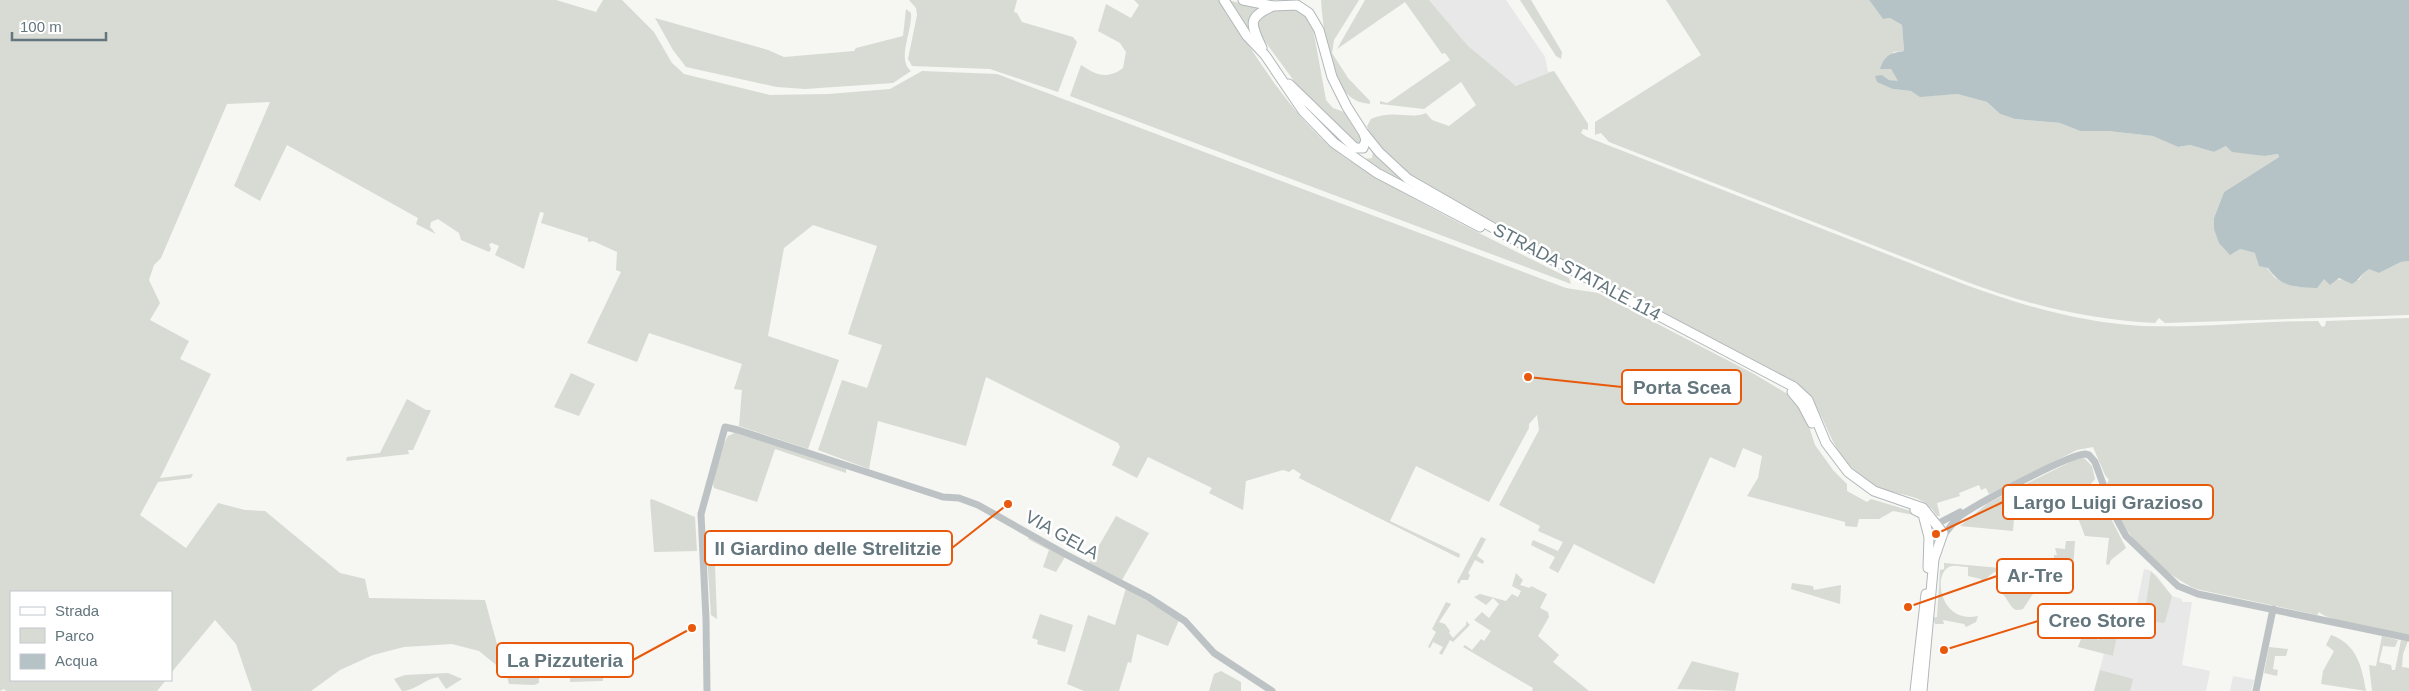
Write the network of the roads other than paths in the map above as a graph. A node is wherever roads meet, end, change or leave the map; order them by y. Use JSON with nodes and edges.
{"nodes":[{"id":1,"x":1224,"y":0,"type":"edge"},
{"id":2,"x":1243,"y":0,"type":"edge"},
{"id":3,"x":1273,"y":6,"type":"junction"},
{"id":4,"x":1265,"y":55,"type":"junction"},
{"id":5,"x":1280,"y":76,"type":"junction"},
{"id":6,"x":1363,"y":132,"type":"junction"},
{"id":7,"x":1970,"y":509,"type":"junction"},
{"id":8,"x":1936,"y":531,"type":"junction"},
{"id":9,"x":2273,"y":609,"type":"junction"},
{"id":10,"x":2409,"y":638,"type":"edge"},
{"id":11,"x":707,"y":691,"type":"edge"},
{"id":12,"x":1272,"y":691,"type":"edge"},
{"id":13,"x":1915,"y":691,"type":"edge"},
{"id":14,"x":1922,"y":691,"type":"edge"},
{"id":15,"x":2256,"y":691,"type":"edge"}],
"edges":[{"from":1,"to":4,"type":"main road","name":"STRADA STATALE 114"},
{"from":2,"to":3,"type":"main road","name":"STRADA STATALE 114"},
{"from":3,"to":4,"type":"main road"},
{"from":3,"to":6,"type":"main road","name":"STRADA STATALE 114"},
{"from":4,"to":5,"type":"main road","name":"STRADA STATALE 114"},
{"from":5,"to":6,"type":"main road"},
{"from":5,"to":8,"type":"main road","name":"STRADA STATALE 114"},
{"from":6,"to":8,"type":"main road","name":"STRADA STATALE 114"},
{"from":7,"to":8,"type":"street"},
{"from":7,"to":8,"type":"street"},
{"from":7,"to":9,"type":"street"},
{"from":8,"to":13,"type":"main road"},
{"from":8,"to":14,"type":"main road"},
{"from":9,"to":10,"type":"street"},
{"from":9,"to":15,"type":"street"},
{"from":11,"to":12,"type":"street","name":"VIA GELA"}]}
